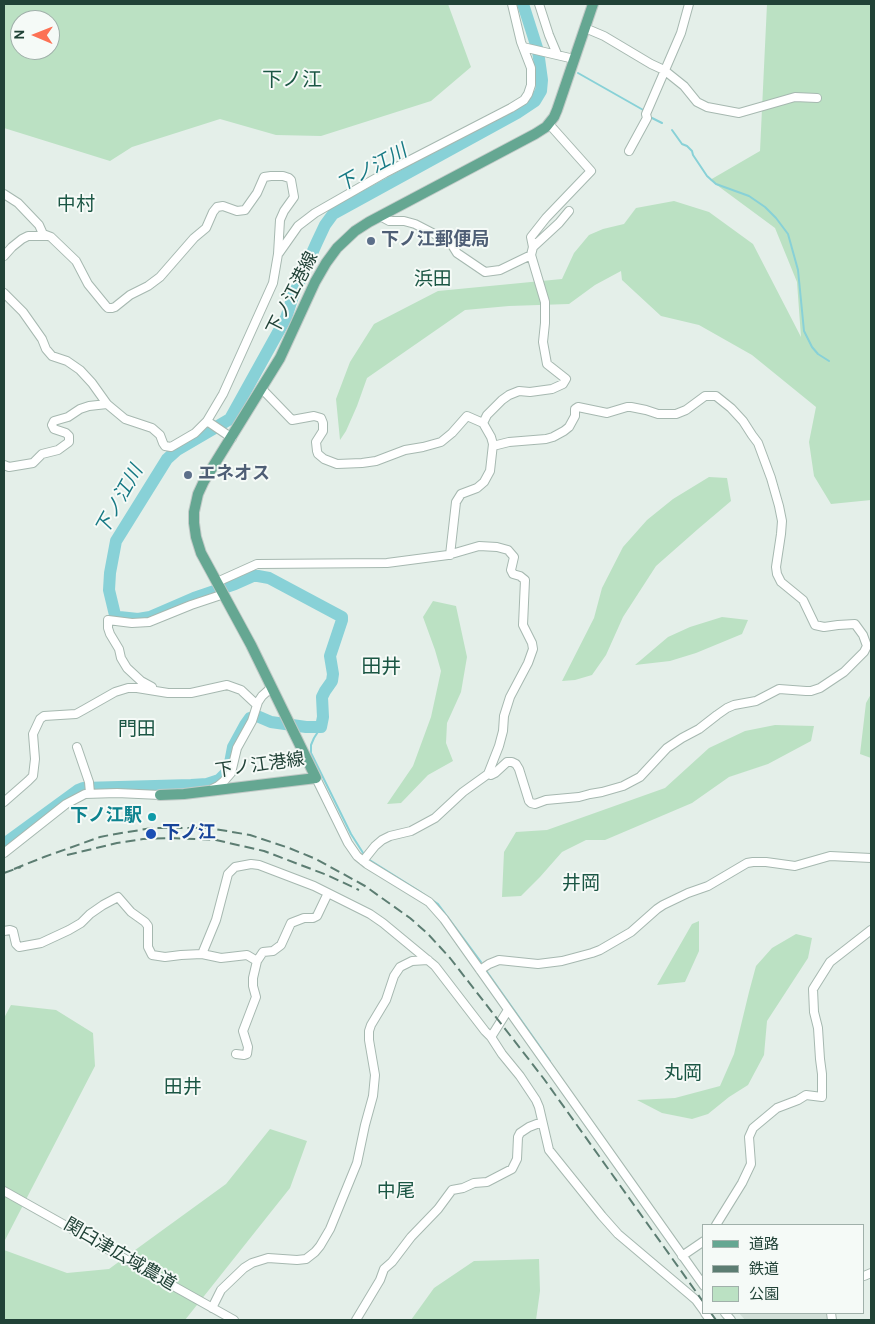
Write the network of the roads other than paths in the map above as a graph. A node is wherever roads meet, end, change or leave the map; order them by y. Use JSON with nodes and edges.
{"nodes":[{"id":1,"x":512,"y":4,"type":"edge"},
{"id":2,"x":539,"y":4,"type":"edge"},
{"id":3,"x":593,"y":4,"type":"edge"},
{"id":4,"x":689,"y":4,"type":"edge"},
{"id":5,"x":585,"y":28,"type":"junction"},
{"id":6,"x":524,"y":47,"type":"junction"},
{"id":7,"x":555,"y":54,"type":"junction"},
{"id":8,"x":574,"y":59,"type":"junction"},
{"id":9,"x":664,"y":70,"type":"junction"},
{"id":10,"x":817,"y":98,"type":"dead end"},
{"id":11,"x":549,"y":124,"type":"junction"},
{"id":12,"x":629,"y":152,"type":"dead end"},
{"id":13,"x":4,"y":194,"type":"edge"},
{"id":14,"x":569,"y":211,"type":"dead end"},
{"id":15,"x":380,"y":216,"type":"junction"},
{"id":16,"x":51,"y":237,"type":"junction"},
{"id":17,"x":533,"y":247,"type":"junction"},
{"id":18,"x":278,"y":254,"type":"junction"},
{"id":19,"x":4,"y":256,"type":"edge"},
{"id":20,"x":531,"y":256,"type":"junction"},
{"id":21,"x":4,"y":293,"type":"edge"},
{"id":22,"x":262,"y":389,"type":"junction"},
{"id":23,"x":107,"y":404,"type":"junction"},
{"id":24,"x":208,"y":422,"type":"junction"},
{"id":25,"x":483,"y":423,"type":"junction"},
{"id":26,"x":228,"y":435,"type":"junction"},
{"id":27,"x":493,"y":446,"type":"junction"},
{"id":28,"x":4,"y":465,"type":"edge"},
{"id":29,"x":450,"y":555,"type":"junction"},
{"id":30,"x":217,"y":582,"type":"junction"},
{"id":31,"x":224,"y":594,"type":"junction"},
{"id":32,"x":272,"y":687,"type":"junction"},
{"id":33,"x":160,"y":692,"type":"junction"},
{"id":34,"x":257,"y":705,"type":"junction"},
{"id":35,"x":77,"y":747,"type":"dead end"},
{"id":36,"x":488,"y":774,"type":"junction"},
{"id":37,"x":316,"y":778,"type":"junction"},
{"id":38,"x":90,"y":789,"type":"junction"},
{"id":39,"x":204,"y":792,"type":"junction"},
{"id":40,"x":160,"y":795,"type":"joint"},
{"id":41,"x":4,"y":802,"type":"edge"},
{"id":42,"x":4,"y":853,"type":"edge"},
{"id":43,"x":871,"y":858,"type":"edge"},
{"id":44,"x":365,"y":859,"type":"junction"},
{"id":45,"x":328,"y":893,"type":"junction"},
{"id":46,"x":871,"y":930,"type":"edge"},
{"id":47,"x":4,"y":931,"type":"edge"},
{"id":48,"x":202,"y":954,"type":"junction"},
{"id":49,"x":428,"y":960,"type":"junction"},
{"id":50,"x":257,"y":961,"type":"junction"},
{"id":51,"x":480,"y":970,"type":"junction"},
{"id":52,"x":508,"y":1010,"type":"junction"},
{"id":53,"x":491,"y":1037,"type":"junction"},
{"id":54,"x":236,"y":1054,"type":"dead end"},
{"id":55,"x":542,"y":1122,"type":"junction"},
{"id":56,"x":4,"y":1191,"type":"edge"},
{"id":57,"x":717,"y":1224,"type":"edge"},
{"id":58,"x":702,"y":1242,"type":"edge"},
{"id":59,"x":682,"y":1256,"type":"junction"},
{"id":60,"x":702,"y":1285,"type":"edge"},
{"id":61,"x":702,"y":1287,"type":"edge"},
{"id":62,"x":689,"y":1294,"type":"junction"},
{"id":63,"x":212,"y":1308,"type":"junction"},
{"id":64,"x":702,"y":1309,"type":"edge"},
{"id":65,"x":234,"y":1320,"type":"edge"},
{"id":66,"x":356,"y":1320,"type":"edge"}],
"edges":[{"from":1,"to":6,"type":"street"},
{"from":2,"to":7,"type":"street"},
{"from":3,"to":5,"type":"main road"},
{"from":4,"to":9,"type":"street"},
{"from":5,"to":8,"type":"main road"},
{"from":5,"to":9,"type":"street"},
{"from":6,"to":7,"type":"street"},
{"from":6,"to":18,"type":"street"},
{"from":7,"to":8,"type":"street"},
{"from":8,"to":11,"type":"main road"},
{"from":9,"to":10,"type":"street"},
{"from":9,"to":12,"type":"street"},
{"from":11,"to":15,"type":"main road","name":"下ノ江港線"},
{"from":11,"to":17,"type":"street"},
{"from":13,"to":16,"type":"street"},
{"from":14,"to":17,"type":"street"},
{"from":15,"to":20,"type":"street"},
{"from":15,"to":22,"type":"main road","name":"下ノ江港線"},
{"from":16,"to":18,"type":"street"},
{"from":16,"to":19,"type":"street"},
{"from":17,"to":20,"type":"street"},
{"from":18,"to":24,"type":"street"},
{"from":20,"to":25,"type":"street"},
{"from":21,"to":23,"type":"street"},
{"from":22,"to":25,"type":"street"},
{"from":22,"to":26,"type":"main road","name":"下ノ江港線"},
{"from":23,"to":24,"type":"street"},
{"from":23,"to":28,"type":"street"},
{"from":24,"to":26,"type":"street"},
{"from":25,"to":27,"type":"street"},
{"from":26,"to":30,"type":"main road","name":"下ノ江港線"},
{"from":27,"to":29,"type":"street"},
{"from":27,"to":36,"type":"street"},
{"from":29,"to":30,"type":"street"},
{"from":29,"to":36,"type":"street"},
{"from":30,"to":31,"type":"main road","name":"下ノ江港線"},
{"from":31,"to":32,"type":"main road","name":"下ノ江港線"},
{"from":31,"to":33,"type":"street"},
{"from":32,"to":34,"type":"street"},
{"from":32,"to":37,"type":"main road","name":"下ノ江港線"},
{"from":33,"to":34,"type":"street"},
{"from":33,"to":41,"type":"street"},
{"from":34,"to":39,"type":"street"},
{"from":35,"to":38,"type":"street"},
{"from":36,"to":44,"type":"street"},
{"from":37,"to":39,"type":"main road","name":"下ノ江港線"},
{"from":37,"to":44,"type":"street"},
{"from":38,"to":40,"type":"street"},
{"from":38,"to":42,"type":"street"},
{"from":39,"to":40,"type":"main road","name":"下ノ江港線"},
{"from":43,"to":51,"type":"street"},
{"from":44,"to":51,"type":"street"},
{"from":45,"to":48,"type":"street"},
{"from":45,"to":49,"type":"street"},
{"from":45,"to":50,"type":"street"},
{"from":46,"to":57,"type":"street"},
{"from":47,"to":48,"type":"street"},
{"from":48,"to":50,"type":"street"},
{"from":49,"to":53,"type":"street"},
{"from":49,"to":63,"type":"street"},
{"from":50,"to":54,"type":"street"},
{"from":51,"to":52,"type":"street"},
{"from":52,"to":53,"type":"street"},
{"from":52,"to":59,"type":"street"},
{"from":53,"to":55,"type":"street"},
{"from":55,"to":62,"type":"street"},
{"from":55,"to":66,"type":"street"},
{"from":56,"to":63,"type":"street","name":"関臼津広域農道"},
{"from":58,"to":59,"type":"street"},
{"from":59,"to":60,"type":"street"},
{"from":61,"to":62,"type":"street"},
{"from":62,"to":64,"type":"street"},
{"from":63,"to":65,"type":"street","name":"関臼津広域農道"}]}
